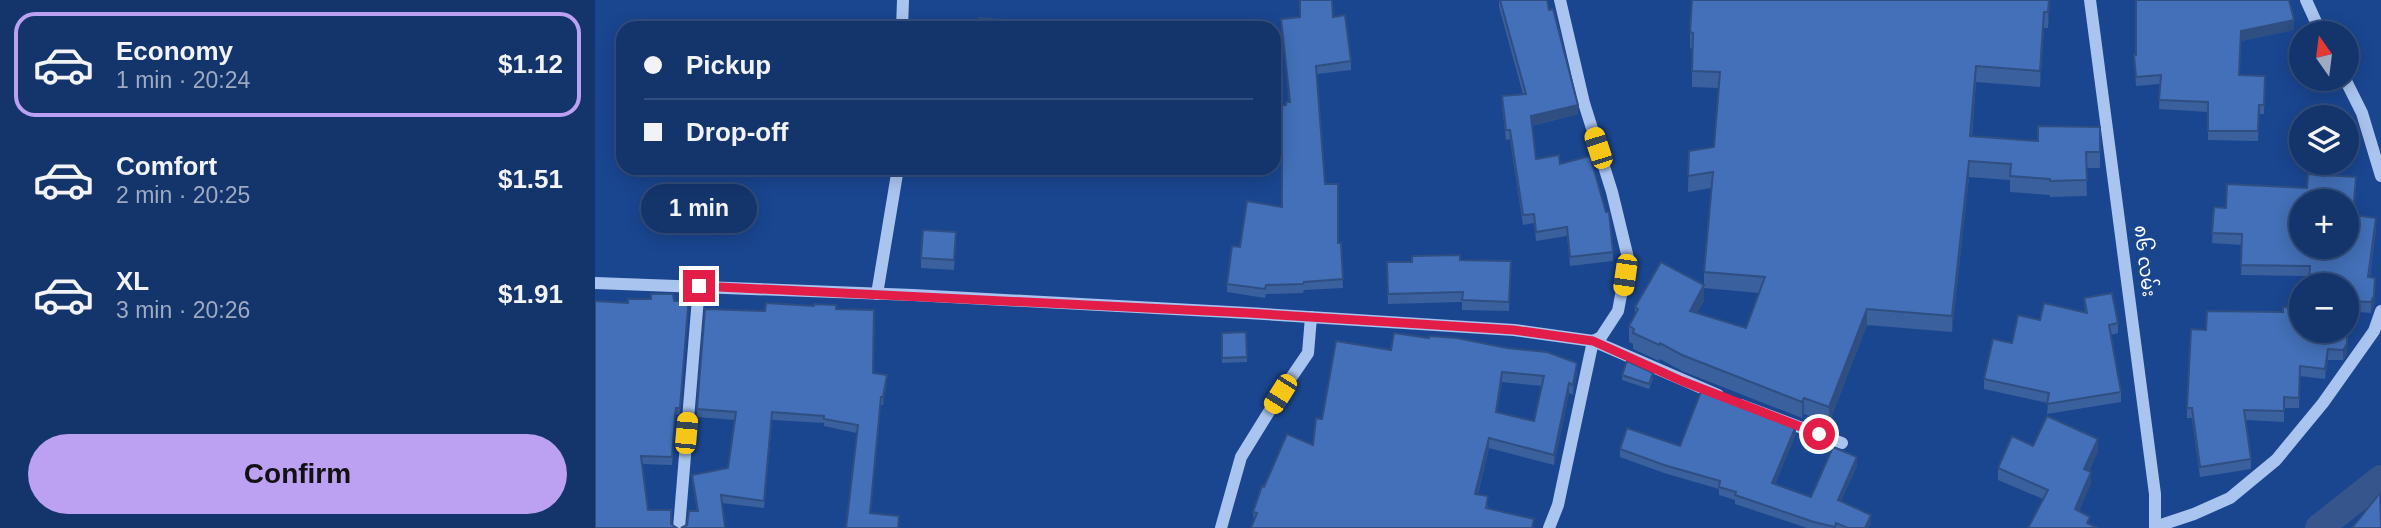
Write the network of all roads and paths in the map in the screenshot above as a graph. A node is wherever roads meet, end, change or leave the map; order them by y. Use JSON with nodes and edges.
{"nodes":[{"id":1,"x":903,"y":0,"type":"edge"},
{"id":2,"x":1560,"y":0,"type":"edge"},
{"id":3,"x":2090,"y":0,"type":"edge"},
{"id":4,"x":2306,"y":0,"type":"edge"},
{"id":5,"x":902,"y":21,"type":"edge"},
{"id":6,"x":2313,"y":21,"type":"edge"},
{"id":7,"x":2351,"y":91,"type":"edge"},
{"id":8,"x":897,"y":175,"type":"edge"},
{"id":9,"x":2381,"y":176,"type":"edge"},
{"id":10,"x":595,"y":283,"type":"edge"},
{"id":11,"x":699,"y":286,"type":"junction"},
{"id":12,"x":877,"y":294,"type":"junction"},
{"id":13,"x":2381,"y":311,"type":"edge"},
{"id":14,"x":1311,"y":317,"type":"junction"},
{"id":15,"x":1593,"y":341,"type":"junction"},
{"id":16,"x":1842,"y":443,"type":"dead end"},
{"id":17,"x":2155,"y":527,"type":"edge"},
{"id":18,"x":679,"y":528,"type":"edge"},
{"id":19,"x":1221,"y":528,"type":"edge"},
{"id":20,"x":1549,"y":528,"type":"edge"}],
"edges":[{"from":1,"to":5,"type":"street"},
{"from":2,"to":15,"type":"street"},
{"from":3,"to":17,"type":"street","name":"၈၆ လမ်း"},
{"from":4,"to":6,"type":"street"},
{"from":7,"to":9,"type":"street"},
{"from":8,"to":12,"type":"street"},
{"from":10,"to":11,"type":"street"},
{"from":11,"to":12,"type":"street"},
{"from":11,"to":18,"type":"street"},
{"from":12,"to":14,"type":"street"},
{"from":13,"to":17,"type":"street"},
{"from":14,"to":15,"type":"street"},
{"from":14,"to":19,"type":"street"},
{"from":15,"to":16,"type":"street"},
{"from":15,"to":20,"type":"street"}]}
